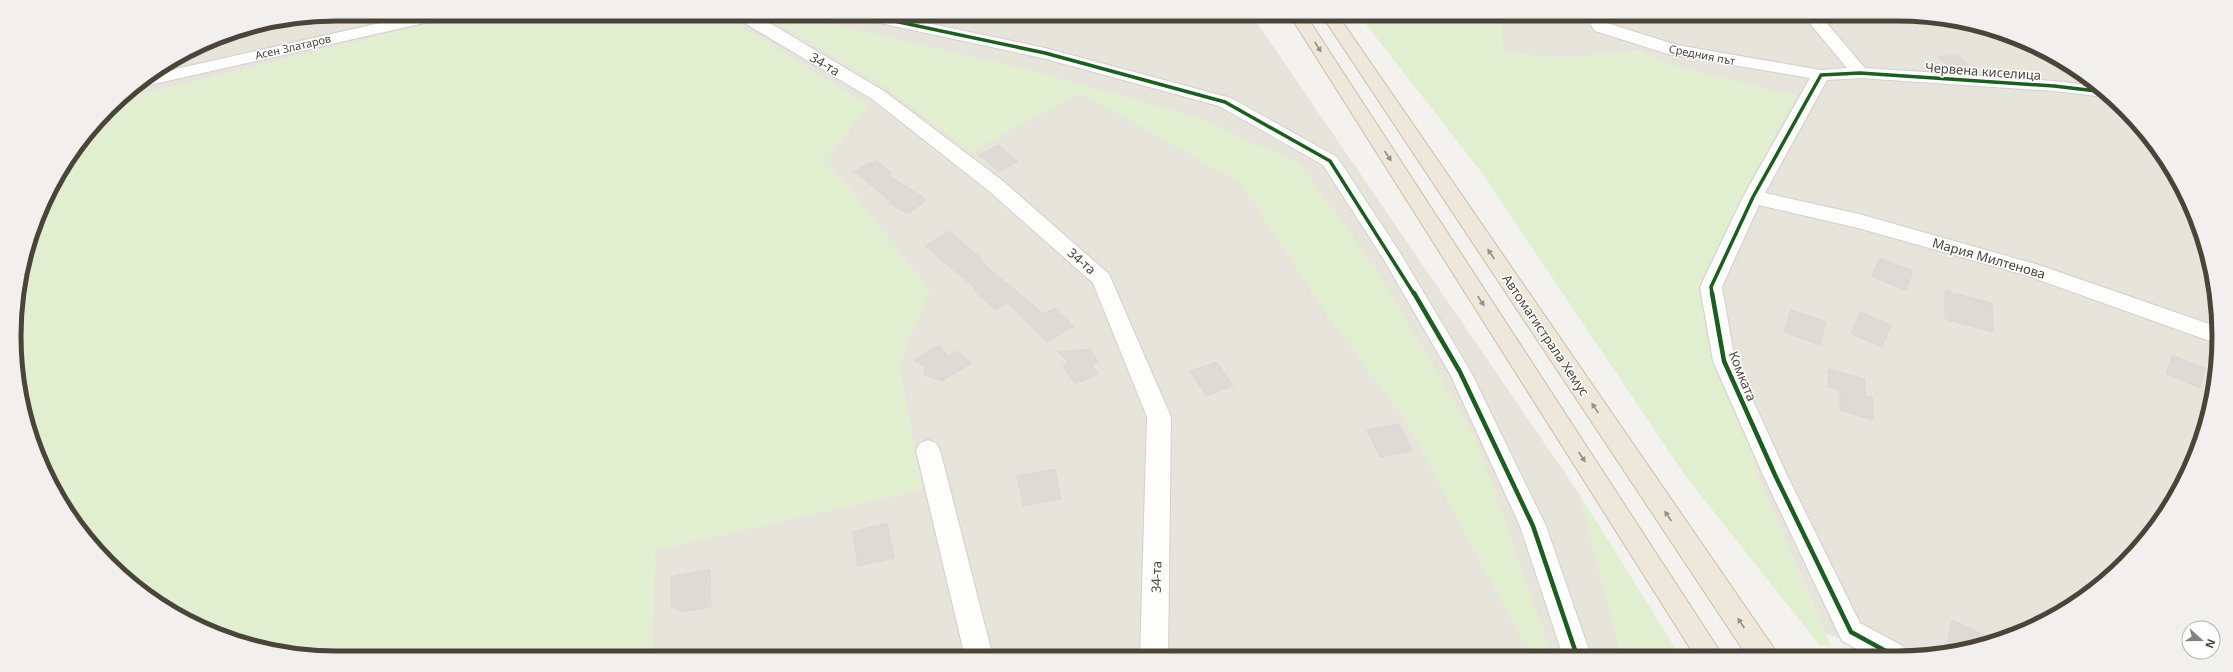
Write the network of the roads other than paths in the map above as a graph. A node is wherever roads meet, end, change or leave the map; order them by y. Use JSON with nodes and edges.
{"nodes":[{"id":1,"x":411,"y":21,"type":"edge"},
{"id":2,"x":754,"y":21,"type":"edge"},
{"id":3,"x":894,"y":21,"type":"edge"},
{"id":4,"x":1302,"y":21,"type":"edge"},
{"id":5,"x":1334,"y":21,"type":"edge"},
{"id":6,"x":1597,"y":21,"type":"edge"},
{"id":7,"x":1816,"y":21,"type":"edge"},
{"id":8,"x":1860,"y":73,"type":"junction"},
{"id":9,"x":1821,"y":75,"type":"junction"},
{"id":10,"x":154,"y":79,"type":"edge"},
{"id":11,"x":2095,"y":91,"type":"edge"},
{"id":12,"x":1753,"y":197,"type":"junction"},
{"id":13,"x":2212,"y":333,"type":"edge"},
{"id":14,"x":928,"y":450,"type":"dead end"},
{"id":15,"x":978,"y":651,"type":"edge"},
{"id":16,"x":1154,"y":651,"type":"edge"},
{"id":17,"x":1575,"y":651,"type":"edge"},
{"id":18,"x":1707,"y":651,"type":"edge"},
{"id":19,"x":1760,"y":651,"type":"edge"},
{"id":20,"x":1886,"y":651,"type":"edge"}],
"edges":[{"from":1,"to":10,"type":"street","name":"Асен Златаров"},
{"from":2,"to":16,"type":"street","name":"34-та"},
{"from":3,"to":17,"type":"street"},
{"from":4,"to":18,"type":"highway","one_way":true},
{"from":19,"to":5,"type":"highway","name":"Автомагистрала Хемус","one_way":true},
{"from":6,"to":9,"type":"street","name":"Средния път"},
{"from":7,"to":8,"type":"street"},
{"from":8,"to":9,"type":"street"},
{"from":8,"to":11,"type":"street","name":"Червена киселица"},
{"from":9,"to":12,"type":"street","name":"Комката"},
{"from":12,"to":13,"type":"street","name":"Мария Милтенова"},
{"from":12,"to":20,"type":"street","name":"Комката"},
{"from":14,"to":15,"type":"street"}]}
